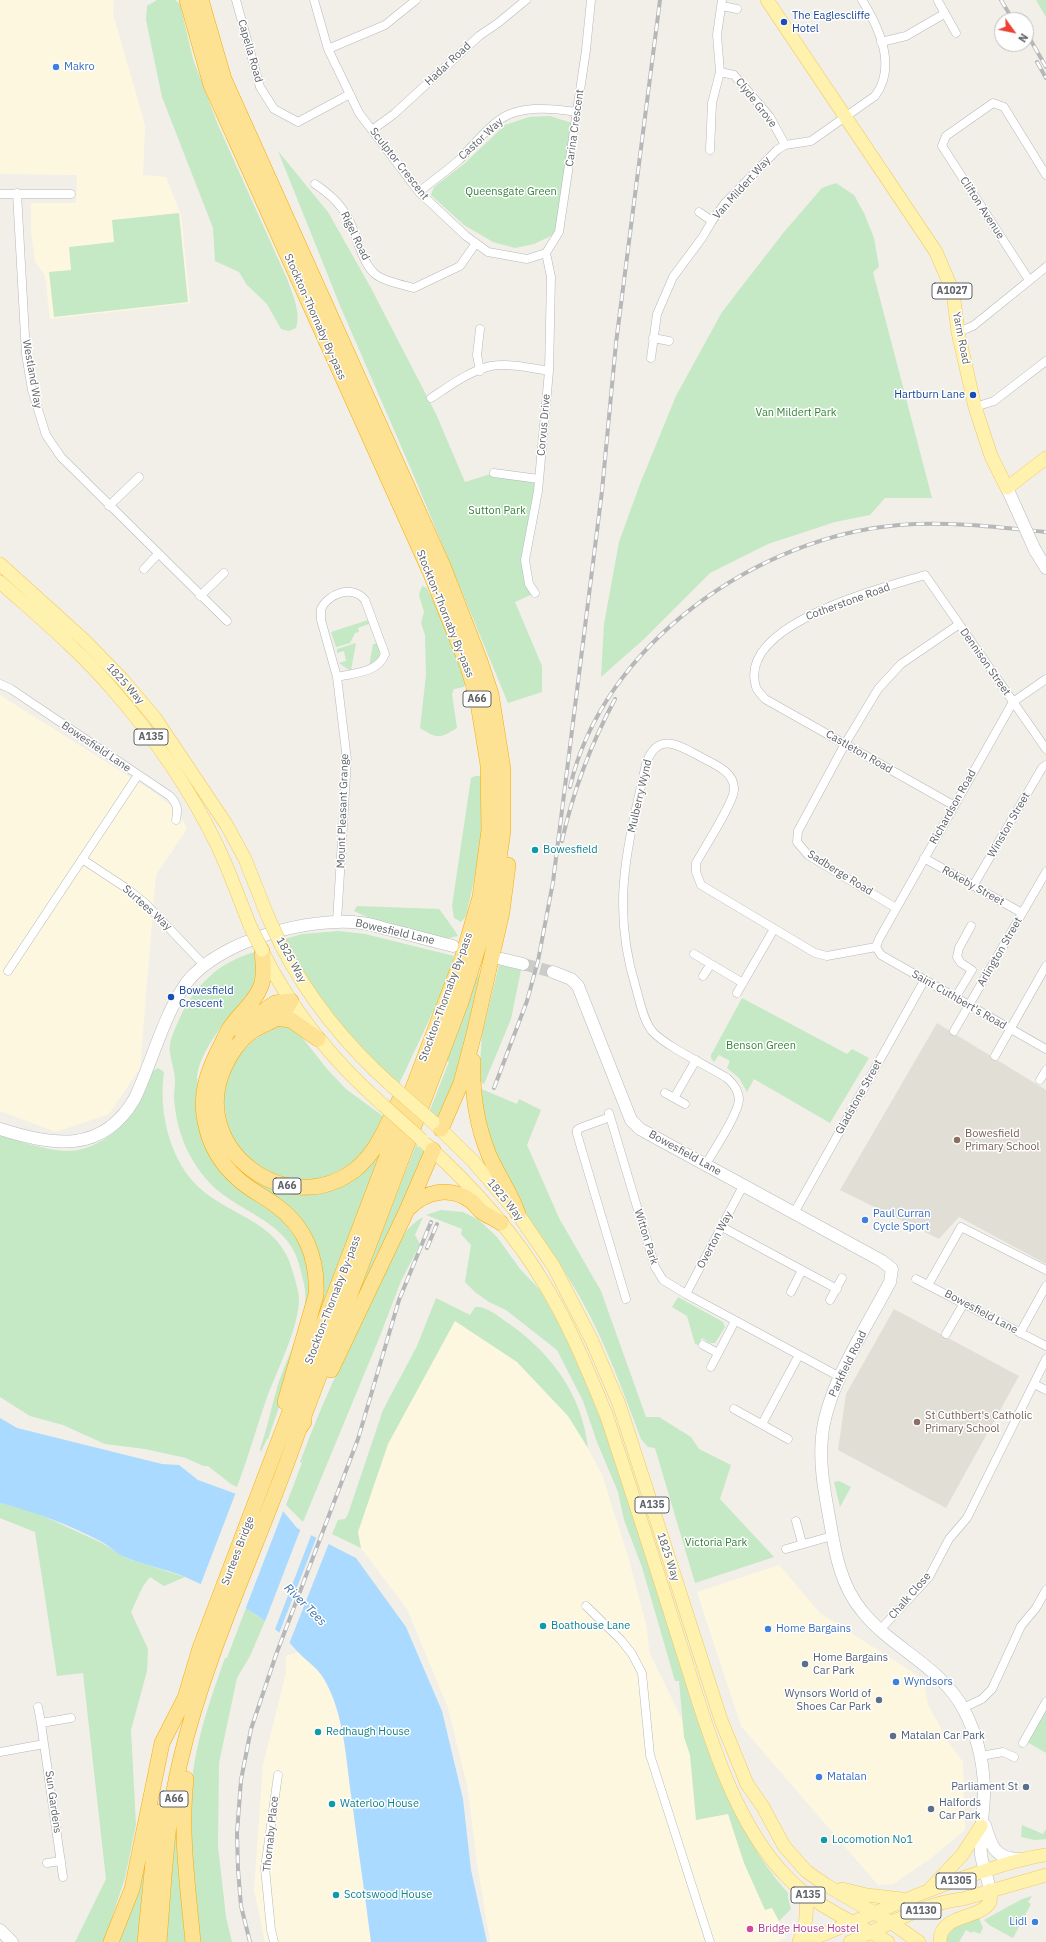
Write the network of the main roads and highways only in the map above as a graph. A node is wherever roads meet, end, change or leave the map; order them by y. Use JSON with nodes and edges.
{"nodes":[{"id":1,"x":187,"y":0,"type":"edge"},
{"id":2,"x":201,"y":0,"type":"edge"},
{"id":3,"x":766,"y":0,"type":"edge"},
{"id":4,"x":772,"y":0,"type":"edge"},
{"id":5,"x":795,"y":42,"type":"junction"},
{"id":6,"x":1046,"y":458,"type":"edge"},
{"id":7,"x":0,"y":564,"type":"edge"},
{"id":8,"x":0,"y":582,"type":"edge"},
{"id":9,"x":503,"y":769,"type":"junction"},
{"id":10,"x":262,"y":950,"type":"junction"},
{"id":11,"x":309,"y":991,"type":"junction"},
{"id":12,"x":291,"y":1001,"type":"junction"},
{"id":13,"x":275,"y":1018,"type":"junction"},
{"id":14,"x":436,"y":1029,"type":"junction"},
{"id":15,"x":474,"y":1034,"type":"junction"},
{"id":16,"x":318,"y":1039,"type":"junction"},
{"id":17,"x":222,"y":1043,"type":"junction"},
{"id":18,"x":437,"y":1126,"type":"junction"},
{"id":19,"x":427,"y":1145,"type":"junction"},
{"id":20,"x":407,"y":1210,"type":"junction"},
{"id":21,"x":518,"y":1214,"type":"junction"},
{"id":22,"x":501,"y":1223,"type":"junction"},
{"id":23,"x":300,"y":1429,"type":"junction"},
{"id":24,"x":282,"y":1455,"type":"junction"},
{"id":25,"x":209,"y":1654,"type":"junction"},
{"id":26,"x":185,"y":1698,"type":"junction"},
{"id":27,"x":982,"y":1820,"type":"road end"},
{"id":28,"x":1046,"y":1855,"type":"edge"},
{"id":29,"x":1046,"y":1875,"type":"edge"},
{"id":30,"x":826,"y":1885,"type":"junction"},
{"id":31,"x":990,"y":1890,"type":"junction"},
{"id":32,"x":927,"y":1892,"type":"junction"},
{"id":33,"x":806,"y":1893,"type":"junction"},
{"id":34,"x":963,"y":1899,"type":"joint"},
{"id":35,"x":905,"y":1900,"type":"junction"},
{"id":36,"x":874,"y":1913,"type":"junction"},
{"id":37,"x":853,"y":1922,"type":"junction"},
{"id":38,"x":892,"y":1923,"type":"junction"},
{"id":39,"x":871,"y":1933,"type":"junction"},
{"id":40,"x":110,"y":1942,"type":"edge"},
{"id":41,"x":145,"y":1942,"type":"edge"},
{"id":42,"x":159,"y":1942,"type":"edge"},
{"id":43,"x":193,"y":1942,"type":"edge"},
{"id":44,"x":799,"y":1942,"type":"edge"},
{"id":45,"x":804,"y":1942,"type":"edge"},
{"id":46,"x":850,"y":1942,"type":"edge"},
{"id":47,"x":888,"y":1942,"type":"edge"},
{"id":48,"x":919,"y":1942,"type":"edge"},
{"id":49,"x":940,"y":1942,"type":"edge"}],
"edges":[{"from":1,"to":14,"type":"highway","name":"Stockton-Thornaby By-pass","number":"A66"},
{"from":2,"to":9,"type":"highway","name":"Stockton-Thornaby By-pass","number":"A66"},
{"from":3,"to":5,"type":"main road","name":"Yarm Road","number":"A1027"},
{"from":4,"to":5,"type":"main road","name":"Yarm Road","number":"A1027"},
{"from":5,"to":6,"type":"main road","name":"Yarm Road","number":"A1027"},
{"from":7,"to":11,"type":"main road","name":"1825 Way","number":"A135","bridge":true},
{"from":8,"to":10,"type":"main road","name":"1825 Way","number":"A135","bridge":true},
{"from":9,"to":15,"type":"highway","number":"A66"},
{"from":9,"to":23,"type":"highway","name":"Stockton-Thornaby By-pass","number":"A66"},
{"from":10,"to":12,"type":"main road","name":"1825 Way","number":"A135"},
{"from":10,"to":17,"type":"highway"},
{"from":11,"to":12,"type":"main road"},
{"from":11,"to":18,"type":"main road","name":"1825 Way","number":"A135","bridge":true},
{"from":12,"to":13,"type":"highway","number":"A66"},
{"from":12,"to":16,"type":"main road","name":"1825 Way","number":"A135"},
{"from":12,"to":17,"type":"highway"},
{"from":13,"to":14,"type":"highway","number":"A66"},
{"from":13,"to":16,"type":"highway","number":"A135"},
{"from":14,"to":24,"type":"highway","name":"Stockton-Thornaby By-pass","number":"A66"},
{"from":15,"to":18,"type":"highway","number":"A66"},
{"from":15,"to":21,"type":"highway"},
{"from":16,"to":19,"type":"main road","name":"1825 Way","number":"A135","bridge":true},
{"from":17,"to":24,"type":"highway"},
{"from":18,"to":19,"type":"main road"},
{"from":18,"to":21,"type":"main road","name":"1825 Way","number":"A135"},
{"from":19,"to":20,"type":"highway","number":"A66"},
{"from":19,"to":22,"type":"main road","name":"1825 Way","number":"A135"},
{"from":20,"to":22,"type":"highway","number":"A66"},
{"from":20,"to":23,"type":"highway","number":"A66"},
{"from":21,"to":30,"type":"main road","name":"1825 Way","number":"A135"},
{"from":22,"to":33,"type":"main road","name":"1825 Way","number":"A135"},
{"from":23,"to":24,"type":"highway","number":"A66"},
{"from":24,"to":25,"type":"highway","name":"Surtees Bridge","number":"A66"},
{"from":25,"to":26,"type":"highway","number":"A66"},
{"from":25,"to":42,"type":"highway","number":"A66"},
{"from":25,"to":43,"type":"highway"},
{"from":26,"to":40,"type":"highway","number":"A66"},
{"from":26,"to":41,"type":"highway","number":"A66"},
{"from":27,"to":32,"type":"main road"},
{"from":28,"to":32,"type":"main road","number":"A1305"},
{"from":29,"to":31,"type":"main road","number":"A1305"},
{"from":30,"to":35,"type":"main road","number":"A1305"},
{"from":30,"to":36,"type":"main road","name":"1825 Way","number":"A135"},
{"from":31,"to":34,"type":"main road","number":"A1305"},
{"from":31,"to":49,"type":"main road","number":"A1305"},
{"from":32,"to":35,"type":"main road","number":"A1305"},
{"from":33,"to":37,"type":"main road","name":"1825 Way","number":"A135"},
{"from":33,"to":44,"type":"main road","number":"A135"},
{"from":34,"to":38,"type":"main road","number":"A1130"},
{"from":35,"to":36,"type":"main road","number":"A1305"},
{"from":36,"to":37,"type":"main road","number":"A1305"},
{"from":36,"to":38,"type":"main road","name":"1825 Way"},
{"from":37,"to":39,"type":"main road","name":"1825 Way"},
{"from":37,"to":45,"type":"main road"},
{"from":38,"to":39,"type":"main road","number":"A1130"},
{"from":38,"to":48,"type":"main road","name":"1825 Way"},
{"from":39,"to":46,"type":"main road","number":"A1130"},
{"from":39,"to":47,"type":"main road","name":"1825 Way"}]}
